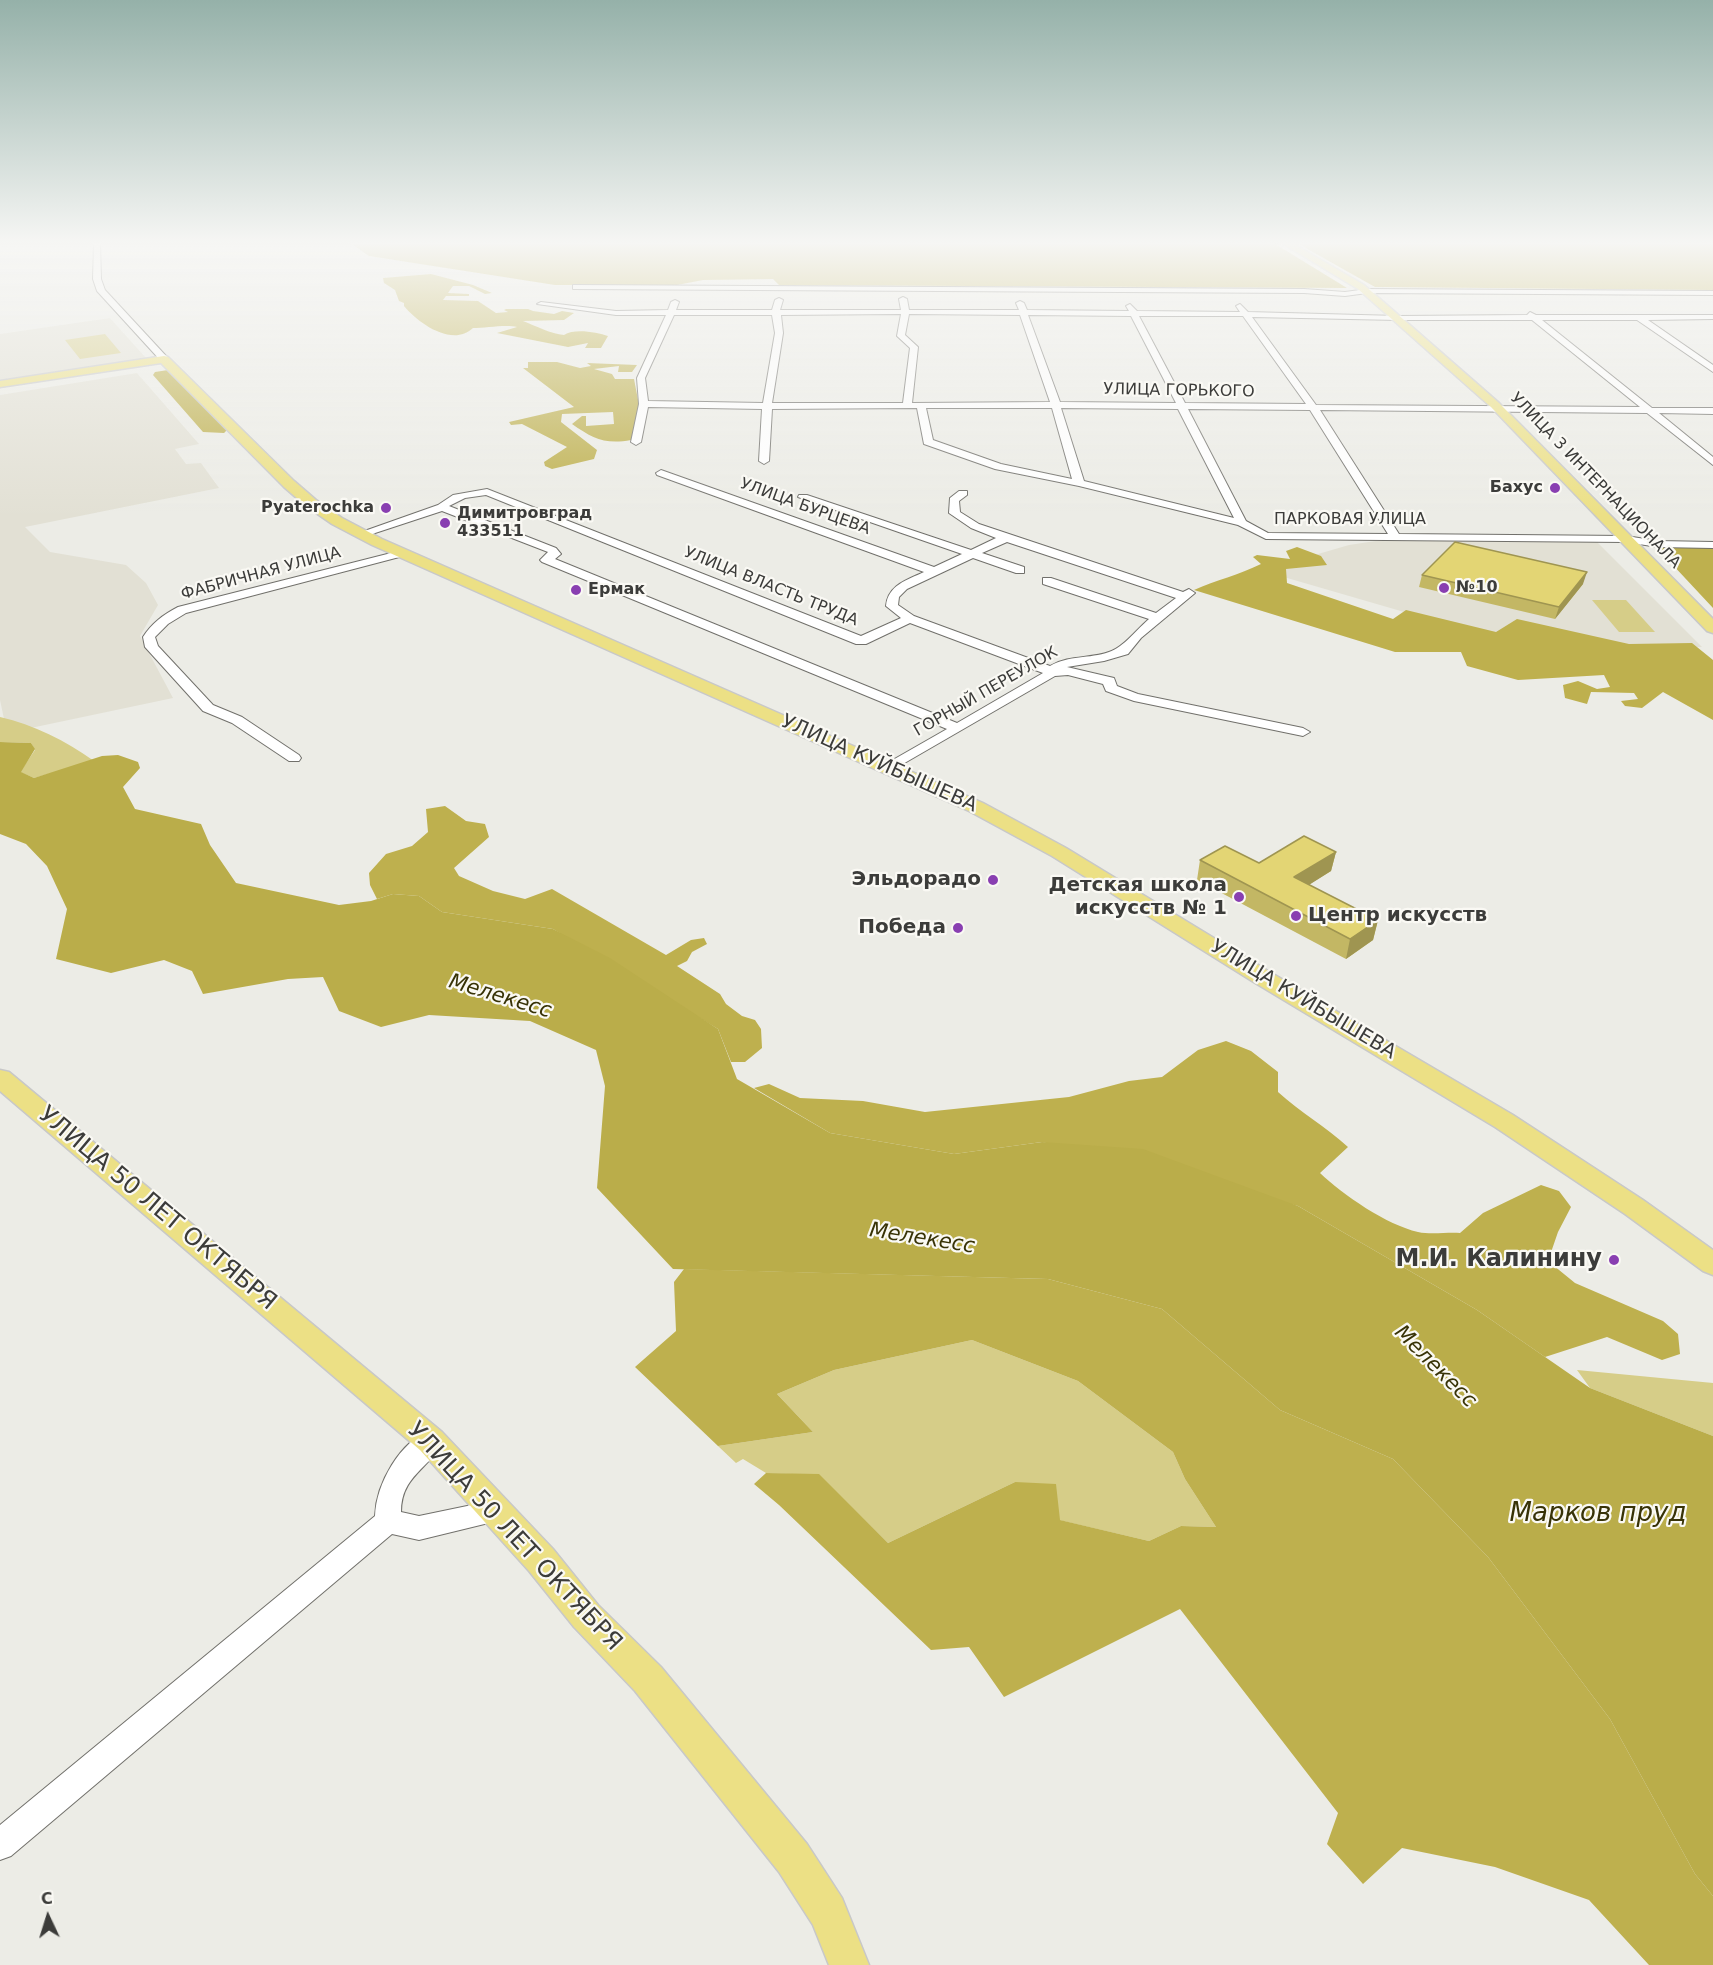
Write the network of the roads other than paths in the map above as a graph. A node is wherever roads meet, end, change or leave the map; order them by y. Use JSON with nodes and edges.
{"nodes":[{"id":1,"x":141,"y":334,"type":"edge"},
{"id":2,"x":662,"y":334,"type":"edge"},
{"id":3,"x":780,"y":334,"type":"edge"},
{"id":4,"x":901,"y":334,"type":"edge"},
{"id":5,"x":1031,"y":334,"type":"edge"},
{"id":6,"x":1145,"y":334,"type":"edge"},
{"id":7,"x":1259,"y":334,"type":"edge"},
{"id":8,"x":1415,"y":334,"type":"edge"},
{"id":9,"x":1555,"y":334,"type":"edge"},
{"id":10,"x":1663,"y":334,"type":"edge"},
{"id":11,"x":164,"y":359,"type":"junction"},
{"id":12,"x":1713,"y":369,"type":"edge"},
{"id":13,"x":0,"y":384,"type":"edge"},
{"id":14,"x":644,"y":404,"type":"junction"},
{"id":15,"x":908,"y":405,"type":"junction"},
{"id":16,"x":921,"y":405,"type":"junction"},
{"id":17,"x":1055,"y":405,"type":"junction"},
{"id":18,"x":767,"y":406,"type":"junction"},
{"id":19,"x":1183,"y":406,"type":"junction"},
{"id":20,"x":1313,"y":407,"type":"junction"},
{"id":21,"x":1500,"y":410,"type":"junction"},
{"id":22,"x":1652,"y":411,"type":"junction"},
{"id":23,"x":1713,"y":411,"type":"edge"},
{"id":24,"x":636,"y":442,"type":"dead end"},
{"id":25,"x":764,"y":461,"type":"dead end"},
{"id":26,"x":1713,"y":462,"type":"edge"},
{"id":27,"x":661,"y":473,"type":"dead end"},
{"id":28,"x":1079,"y":483,"type":"junction"},
{"id":29,"x":963,"y":493,"type":"dead end"},
{"id":30,"x":803,"y":497,"type":"dead end"},
{"id":31,"x":442,"y":507,"type":"junction"},
{"id":32,"x":1242,"y":523,"type":"junction"},
{"id":33,"x":362,"y":534,"type":"junction"},
{"id":34,"x":1395,"y":536,"type":"junction"},
{"id":35,"x":1006,"y":538,"type":"junction"},
{"id":36,"x":1626,"y":539,"type":"junction"},
{"id":37,"x":1713,"y":545,"type":"edge"},
{"id":38,"x":403,"y":553,"type":"junction"},
{"id":39,"x":972,"y":554,"type":"junction"},
{"id":40,"x":1020,"y":570,"type":"dead end"},
{"id":41,"x":937,"y":572,"type":"junction"},
{"id":42,"x":1047,"y":581,"type":"dead end"},
{"id":43,"x":1158,"y":618,"type":"junction"},
{"id":44,"x":910,"y":619,"type":"junction"},
{"id":45,"x":1713,"y":628,"type":"edge"},
{"id":46,"x":1050,"y":672,"type":"junction"},
{"id":47,"x":957,"y":728,"type":"junction"},
{"id":48,"x":1303,"y":732,"type":"dead end"},
{"id":49,"x":294,"y":758,"type":"dead end"},
{"id":50,"x":889,"y":768,"type":"junction"},
{"id":51,"x":0,"y":1078,"type":"edge"},
{"id":52,"x":1713,"y":1264,"type":"edge"},
{"id":53,"x":431,"y":1441,"type":"junction"},
{"id":54,"x":496,"y":1511,"type":"junction"},
{"id":55,"x":388,"y":1521,"type":"junction"},
{"id":56,"x":0,"y":1845,"type":"edge"},
{"id":57,"x":849,"y":1965,"type":"edge"}],
"edges":[{"from":1,"to":11,"type":"street","name":"УЛИЦА КУЙБЫШЕВА"},
{"from":2,"to":14,"type":"street"},
{"from":3,"to":18,"type":"street"},
{"from":4,"to":15,"type":"street"},
{"from":5,"to":17,"type":"street"},
{"from":6,"to":19,"type":"street"},
{"from":7,"to":20,"type":"street"},
{"from":8,"to":21,"type":"main road","name":"УЛИЦА 3 ИНТЕРНАЦИОНАЛА"},
{"from":9,"to":22,"type":"street"},
{"from":10,"to":12,"type":"street"},
{"from":11,"to":13,"type":"main road"},
{"from":11,"to":33,"type":"main road","name":"УЛИЦА КУЙБЫШЕВА"},
{"from":14,"to":18,"type":"street","name":"УЛИЦА ГОРЬКОГО"},
{"from":14,"to":24,"type":"street"},
{"from":15,"to":16,"type":"street","name":"УЛИЦА ГОРЬКОГО"},
{"from":15,"to":18,"type":"street","name":"УЛИЦА ГОРЬКОГО"},
{"from":16,"to":17,"type":"street","name":"УЛИЦА ГОРЬКОГО"},
{"from":16,"to":28,"type":"street","name":"ПАРКОВАЯ УЛИЦА"},
{"from":17,"to":19,"type":"street","name":"УЛИЦА ГОРЬКОГО"},
{"from":17,"to":28,"type":"street"},
{"from":18,"to":25,"type":"street"},
{"from":19,"to":20,"type":"street","name":"УЛИЦА ГОРЬКОГО"},
{"from":19,"to":32,"type":"street"},
{"from":20,"to":21,"type":"street","name":"УЛИЦА ГОРЬКОГО"},
{"from":20,"to":34,"type":"street"},
{"from":21,"to":22,"type":"street","name":"УЛИЦА ГОРЬКОГО"},
{"from":21,"to":36,"type":"main road","name":"УЛИЦА 3 ИНТЕРНАЦИОНАЛА"},
{"from":22,"to":23,"type":"street","name":"УЛИЦА ГОРЬКОГО"},
{"from":22,"to":26,"type":"street"},
{"from":27,"to":41,"type":"street","name":"УЛИЦА БУРЦЕВА"},
{"from":28,"to":32,"type":"street","name":"ПАРКОВАЯ УЛИЦА"},
{"from":29,"to":35,"type":"street"},
{"from":30,"to":39,"type":"street","name":"УЛИЦА БУРЦЕВА"},
{"from":31,"to":33,"type":"street"},
{"from":31,"to":44,"type":"street","name":"УЛИЦА ВЛАСТЬ ТРУДА"},
{"from":31,"to":47,"type":"street"},
{"from":32,"to":34,"type":"street","name":"ПАРКОВАЯ УЛИЦА"},
{"from":33,"to":38,"type":"main road","name":"УЛИЦА КУЙБЫШЕВА"},
{"from":34,"to":36,"type":"street","name":"ПАРКОВАЯ УЛИЦА"},
{"from":35,"to":39,"type":"street"},
{"from":35,"to":43,"type":"street","name":"ГОРНЫЙ ПЕРЕУЛОК"},
{"from":36,"to":37,"type":"street","name":"ПАРКОВАЯ УЛИЦА"},
{"from":36,"to":45,"type":"main road","name":"УЛИЦА 3 ИНТЕРНАЦИОНАЛА"},
{"from":38,"to":49,"type":"street","name":"ФАБРИЧНАЯ УЛИЦА"},
{"from":38,"to":50,"type":"main road","name":"УЛИЦА КУЙБЫШЕВА"},
{"from":39,"to":40,"type":"street","name":"УЛИЦА БУРЦЕВА"},
{"from":39,"to":41,"type":"street"},
{"from":41,"to":44,"type":"street"},
{"from":42,"to":43,"type":"street"},
{"from":43,"to":46,"type":"street","name":"ГОРНЫЙ ПЕРЕУЛОК"},
{"from":44,"to":46,"type":"street"},
{"from":46,"to":47,"type":"street","name":"ГОРНЫЙ ПЕРЕУЛОК"},
{"from":46,"to":48,"type":"street"},
{"from":47,"to":50,"type":"street","name":"ГОРНЫЙ ПЕРЕУЛОК"},
{"from":50,"to":52,"type":"main road","name":"УЛИЦА КУЙБЫШЕВА"},
{"from":51,"to":53,"type":"main road","name":"УЛИЦА 50 ЛЕТ ОКТЯБРЯ"},
{"from":53,"to":54,"type":"main road","name":"УЛИЦА 50 ЛЕТ ОКТЯБРЯ"},
{"from":53,"to":55,"type":"street"},
{"from":54,"to":55,"type":"street"},
{"from":54,"to":57,"type":"main road","name":"УЛИЦА 50 ЛЕТ ОКТЯБРЯ"},
{"from":55,"to":56,"type":"street"}]}
